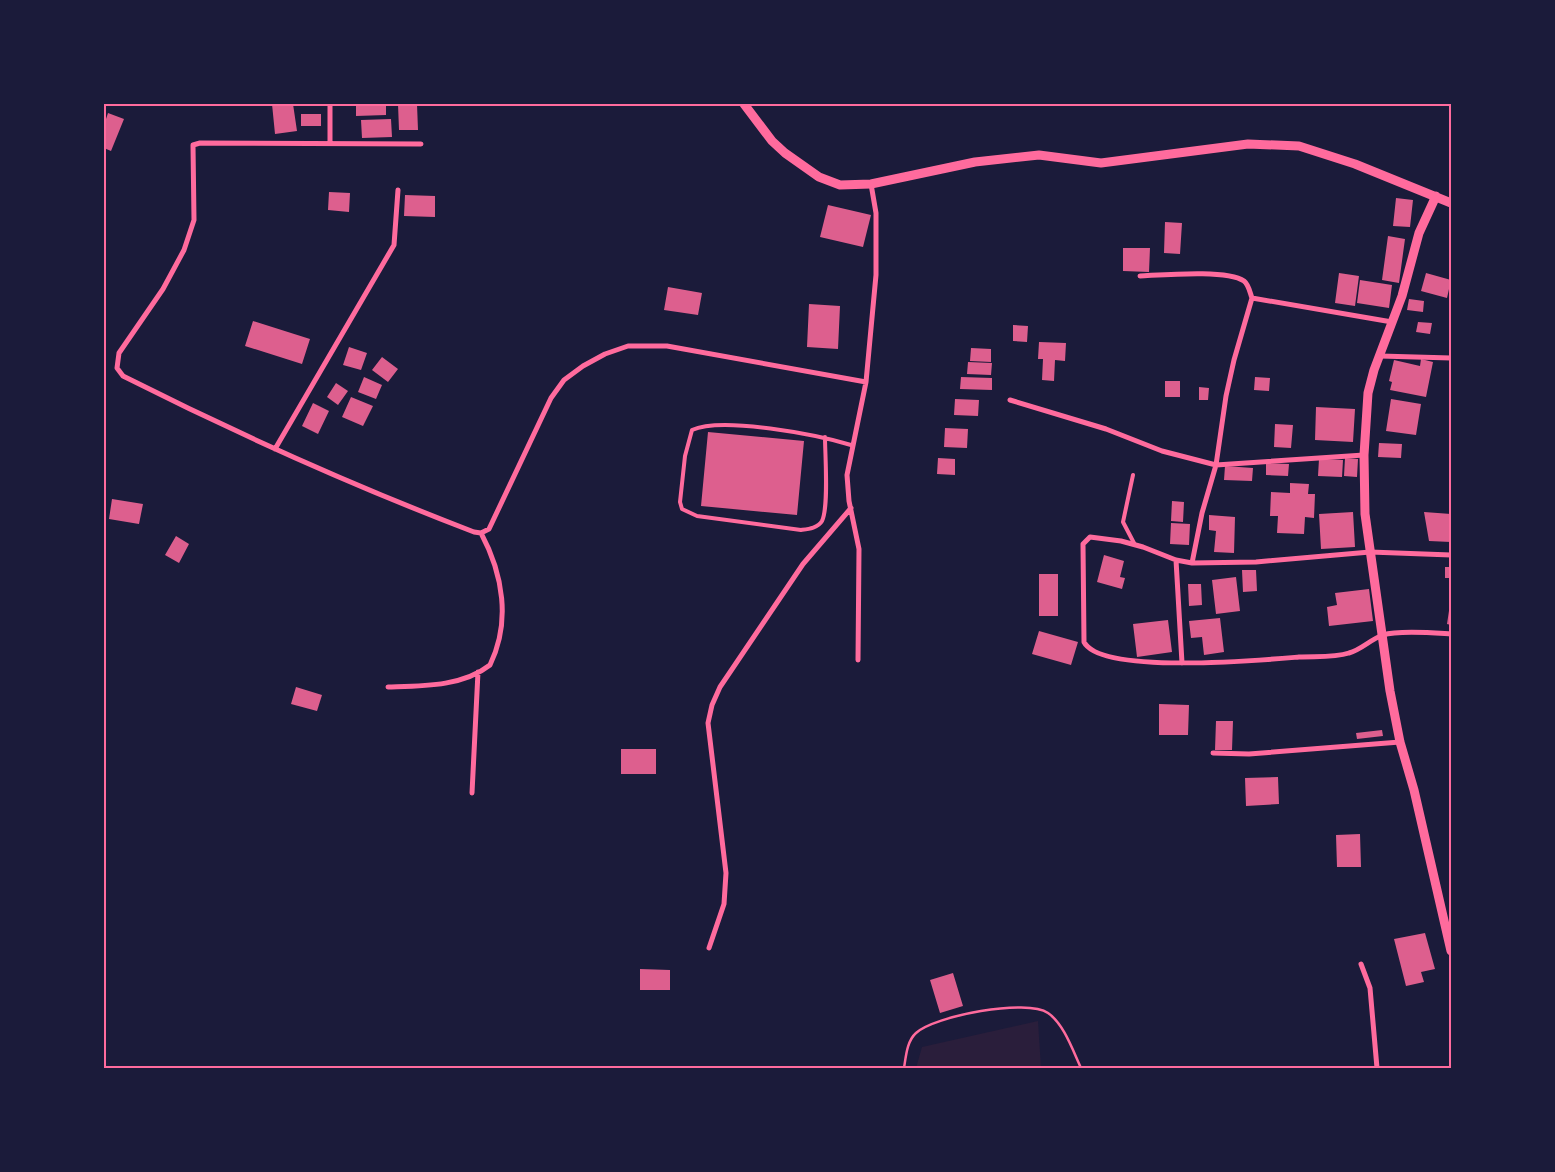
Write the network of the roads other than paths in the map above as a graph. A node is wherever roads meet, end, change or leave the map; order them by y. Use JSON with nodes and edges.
{"nodes":[{"id":1,"x":330,"y":104,"type":"edge"},
{"id":2,"x":744,"y":104,"type":"edge"},
{"id":3,"x":330,"y":143,"type":"junction"},
{"id":4,"x":422,"y":144,"type":"dead end"},
{"id":5,"x":871,"y":184,"type":"junction"},
{"id":6,"x":398,"y":190,"type":"dead end"},
{"id":7,"x":1436,"y":196,"type":"junction"},
{"id":8,"x":1451,"y":203,"type":"edge"},
{"id":9,"x":1140,"y":276,"type":"dead end"},
{"id":10,"x":1252,"y":298,"type":"junction"},
{"id":11,"x":1392,"y":322,"type":"junction"},
{"id":12,"x":1380,"y":356,"type":"junction"},
{"id":13,"x":1451,"y":358,"type":"edge"},
{"id":14,"x":866,"y":382,"type":"junction"},
{"id":15,"x":1010,"y":400,"type":"dead end"},
{"id":16,"x":825,"y":437,"type":"junction"},
{"id":17,"x":851,"y":445,"type":"junction"},
{"id":18,"x":275,"y":449,"type":"junction"},
{"id":19,"x":1364,"y":455,"type":"junction"},
{"id":20,"x":1216,"y":465,"type":"junction"},
{"id":21,"x":1133,"y":475,"type":"dead end"},
{"id":22,"x":851,"y":508,"type":"junction"},
{"id":23,"x":481,"y":532,"type":"junction"},
{"id":24,"x":1135,"y":545,"type":"junction"},
{"id":25,"x":1370,"y":552,"type":"junction"},
{"id":26,"x":1451,"y":555,"type":"edge"},
{"id":27,"x":1176,"y":560,"type":"junction"},
{"id":28,"x":1192,"y":563,"type":"junction"},
{"id":29,"x":1451,"y":634,"type":"edge"},
{"id":30,"x":1383,"y":635,"type":"junction"},
{"id":31,"x":858,"y":660,"type":"dead end"},
{"id":32,"x":1182,"y":663,"type":"junction"},
{"id":33,"x":478,"y":672,"type":"junction"},
{"id":34,"x":388,"y":687,"type":"dead end"},
{"id":35,"x":1400,"y":742,"type":"junction"},
{"id":36,"x":1213,"y":753,"type":"dead end"},
{"id":37,"x":472,"y":793,"type":"dead end"},
{"id":38,"x":709,"y":948,"type":"dead end"},
{"id":39,"x":1451,"y":950,"type":"edge"},
{"id":40,"x":1361,"y":964,"type":"dead end"},
{"id":41,"x":1377,"y":1068,"type":"edge"}],
"edges":[{"from":1,"to":3,"type":"street"},
{"from":2,"to":5,"type":"street"},
{"from":3,"to":4,"type":"street"},
{"from":3,"to":18,"type":"street"},
{"from":5,"to":7,"type":"street"},
{"from":5,"to":14,"type":"street"},
{"from":6,"to":18,"type":"street"},
{"from":7,"to":8,"type":"street"},
{"from":7,"to":11,"type":"street"},
{"from":9,"to":10,"type":"street"},
{"from":10,"to":11,"type":"street"},
{"from":10,"to":20,"type":"street"},
{"from":11,"to":12,"type":"street"},
{"from":12,"to":13,"type":"street"},
{"from":12,"to":19,"type":"street"},
{"from":14,"to":17,"type":"street"},
{"from":14,"to":23,"type":"street"},
{"from":15,"to":20,"type":"street"},
{"from":16,"to":16,"type":"lane"},
{"from":16,"to":17,"type":"lane"},
{"from":17,"to":22,"type":"street"},
{"from":18,"to":23,"type":"street"},
{"from":19,"to":20,"type":"street"},
{"from":19,"to":25,"type":"street"},
{"from":20,"to":28,"type":"street"},
{"from":21,"to":24,"type":"lane"},
{"from":22,"to":31,"type":"street"},
{"from":22,"to":38,"type":"street"},
{"from":23,"to":33,"type":"street"},
{"from":24,"to":27,"type":"street"},
{"from":24,"to":32,"type":"street"},
{"from":25,"to":26,"type":"street"},
{"from":25,"to":28,"type":"street"},
{"from":25,"to":30,"type":"street"},
{"from":27,"to":28,"type":"street"},
{"from":27,"to":32,"type":"street"},
{"from":29,"to":30,"type":"street"},
{"from":30,"to":32,"type":"street"},
{"from":30,"to":35,"type":"street"},
{"from":33,"to":34,"type":"street"},
{"from":33,"to":37,"type":"street"},
{"from":35,"to":36,"type":"street"},
{"from":35,"to":39,"type":"street"},
{"from":40,"to":41,"type":"street"}]}
